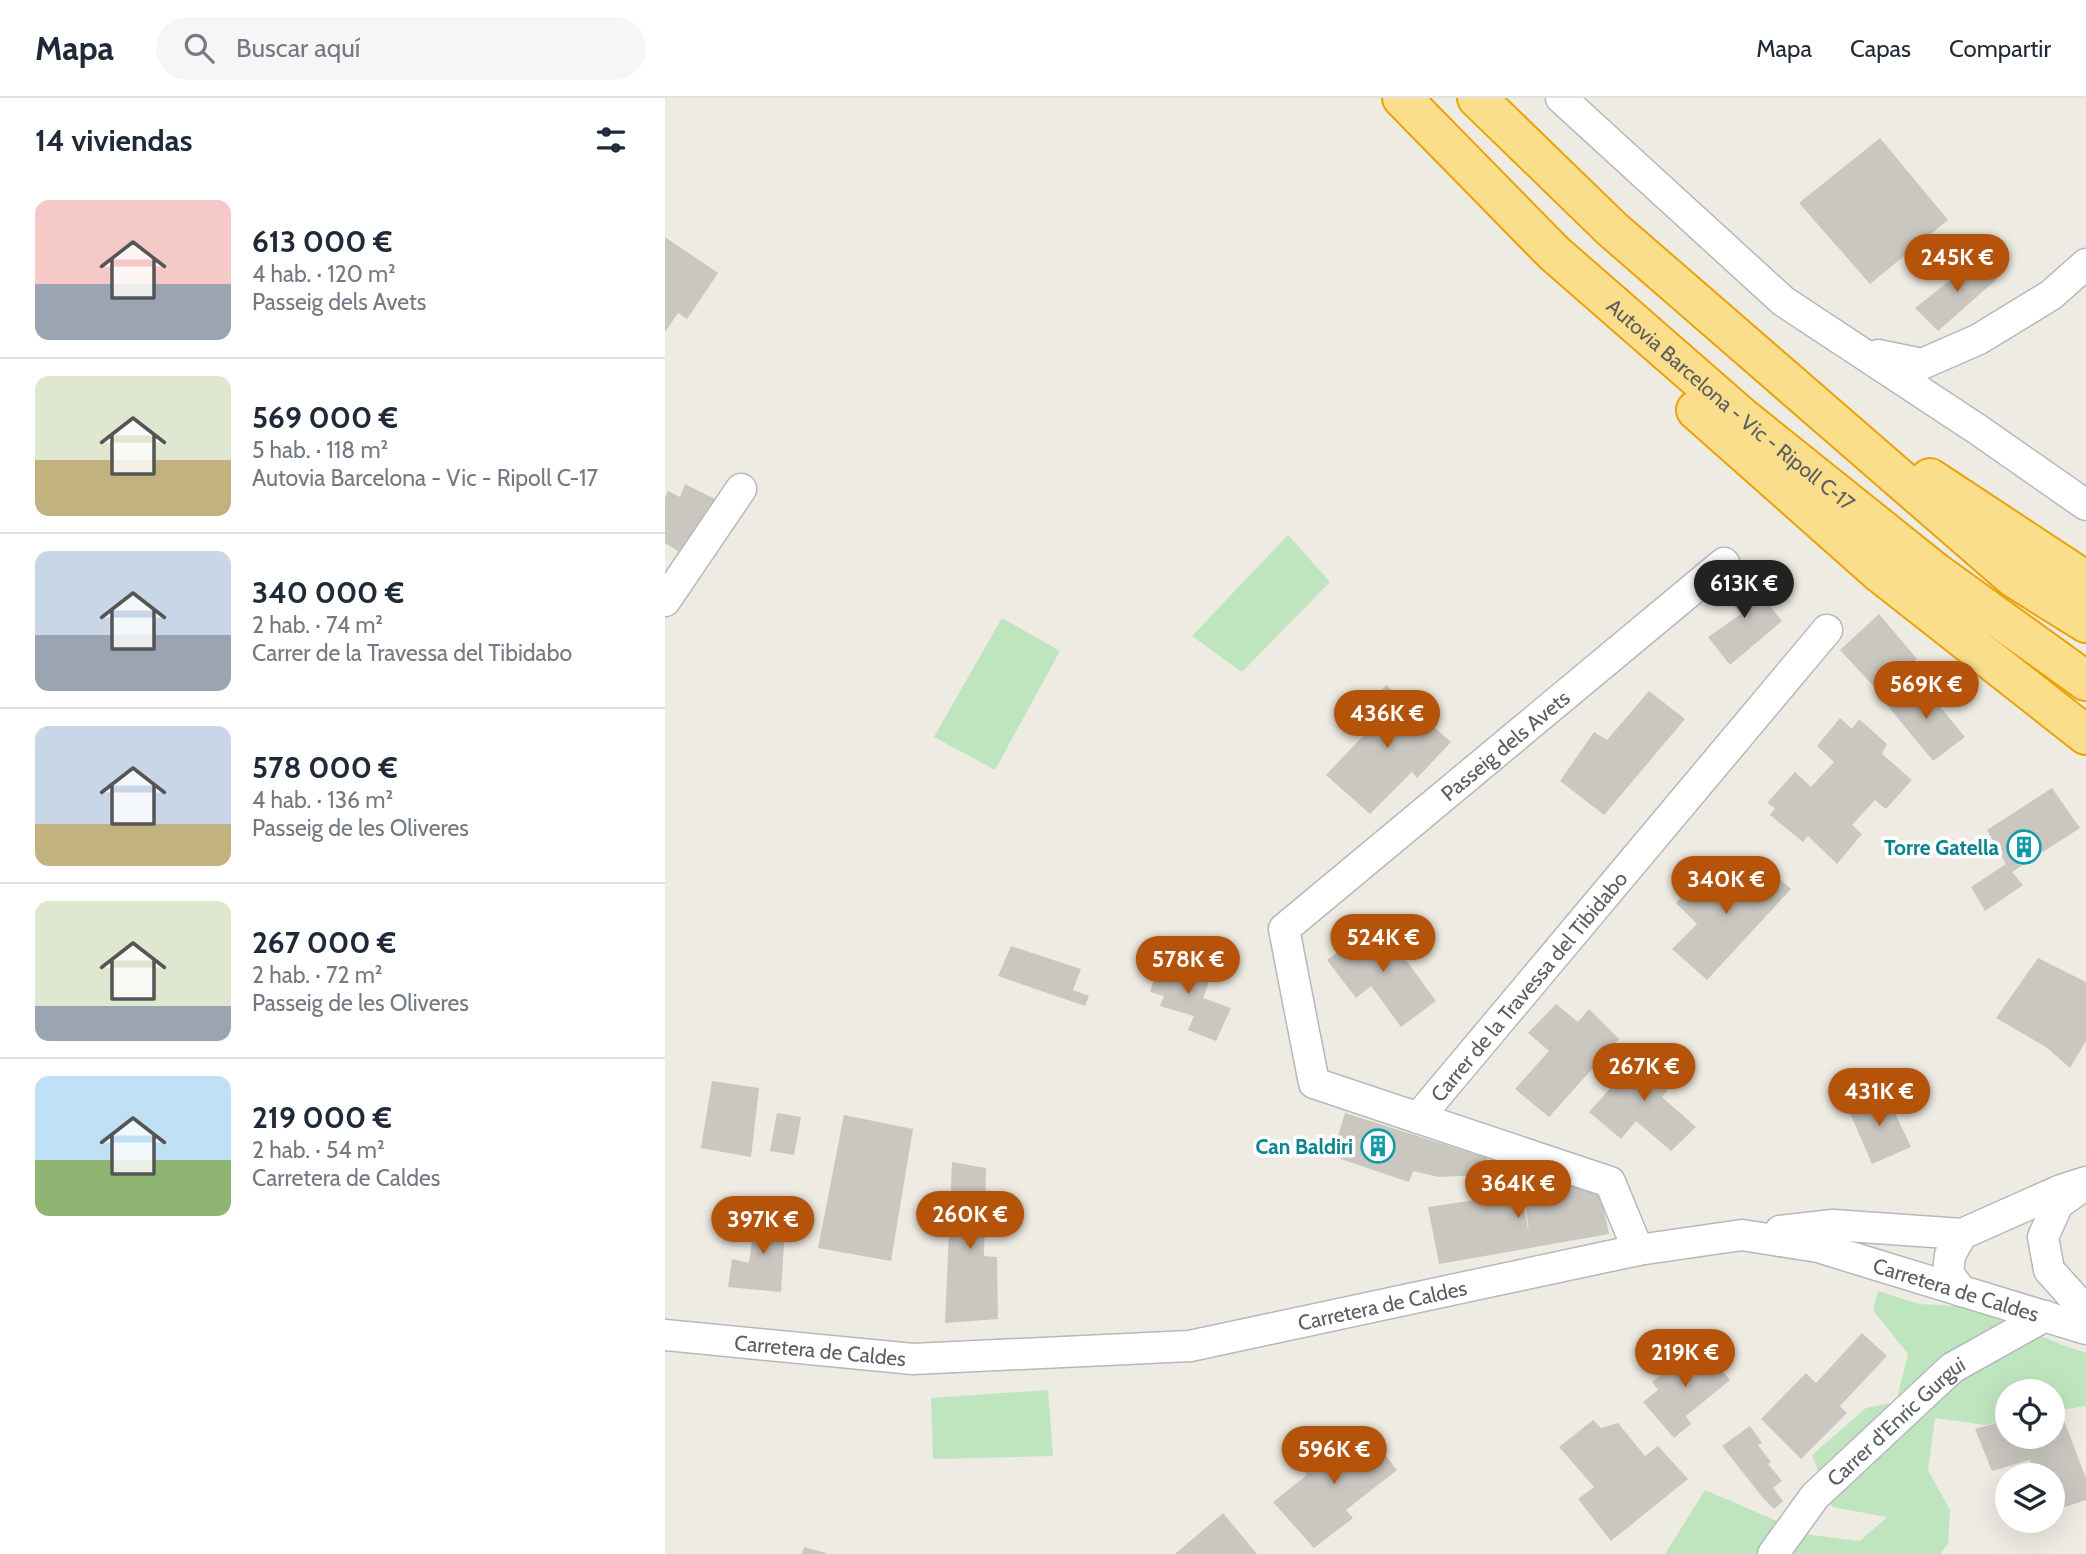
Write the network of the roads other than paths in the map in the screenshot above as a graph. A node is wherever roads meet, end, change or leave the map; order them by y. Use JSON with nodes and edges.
{"nodes":[{"id":1,"x":1402,"y":98,"type":"edge"},
{"id":2,"x":1477,"y":98,"type":"edge"},
{"id":3,"x":1561,"y":98,"type":"edge"},
{"id":4,"x":1612,"y":229,"type":"junction"},
{"id":5,"x":1554,"y":253,"type":"junction"},
{"id":6,"x":2086,"y":264,"type":"edge"},
{"id":7,"x":1861,"y":351,"type":"junction"},
{"id":8,"x":741,"y":489,"type":"dead end"},
{"id":9,"x":2086,"y":505,"type":"edge"},
{"id":10,"x":1724,"y":563,"type":"dead end"},
{"id":11,"x":2086,"y":581,"type":"edge"},
{"id":12,"x":665,"y":601,"type":"edge"},
{"id":13,"x":2086,"y":623,"type":"edge"},
{"id":14,"x":1828,"y":630,"type":"dead end"},
{"id":15,"x":2086,"y":681,"type":"edge"},
{"id":16,"x":2086,"y":735,"type":"edge"},
{"id":17,"x":1418,"y":1118,"type":"junction"},
{"id":18,"x":2086,"y":1183,"type":"edge"},
{"id":19,"x":1962,"y":1234,"type":"junction"},
{"id":20,"x":1742,"y":1235,"type":"junction"},
{"id":21,"x":1638,"y":1250,"type":"junction"},
{"id":22,"x":1961,"y":1291,"type":"junction"},
{"id":23,"x":2086,"y":1307,"type":"edge"},
{"id":24,"x":2045,"y":1316,"type":"junction"},
{"id":25,"x":2086,"y":1329,"type":"edge"},
{"id":26,"x":665,"y":1335,"type":"edge"},
{"id":27,"x":1773,"y":1554,"type":"edge"}],
"edges":[{"from":1,"to":5,"type":"highway","name":"Autovia Barcelona - Vic - Ripoll C-17"},
{"from":2,"to":4,"type":"highway"},
{"from":3,"to":7,"type":"street"},
{"from":4,"to":11,"type":"highway"},
{"from":4,"to":13,"type":"highway"},
{"from":5,"to":15,"type":"highway","name":"Autovia Barcelona - Vic - Ripoll C-17"},
{"from":5,"to":16,"type":"highway"},
{"from":6,"to":7,"type":"street"},
{"from":7,"to":9,"type":"street"},
{"from":8,"to":12,"type":"street"},
{"from":10,"to":17,"type":"street","name":"Passeig dels Avets"},
{"from":14,"to":17,"type":"street","name":"Carrer de la Travessa del Tibidabo"},
{"from":17,"to":21,"type":"street"},
{"from":18,"to":19,"type":"street"},
{"from":18,"to":23,"type":"street"},
{"from":19,"to":20,"type":"street"},
{"from":19,"to":22,"type":"street"},
{"from":20,"to":21,"type":"street","name":"Carretera de Caldes"},
{"from":20,"to":22,"type":"street","name":"Carretera de Caldes"},
{"from":21,"to":26,"type":"street","name":"Carretera de Caldes"},
{"from":22,"to":24,"type":"street","name":"Carretera de Caldes"},
{"from":24,"to":25,"type":"street","name":"Carretera de Caldes"},
{"from":24,"to":27,"type":"street","name":"Carrer d'Enric Gurgui"}]}
